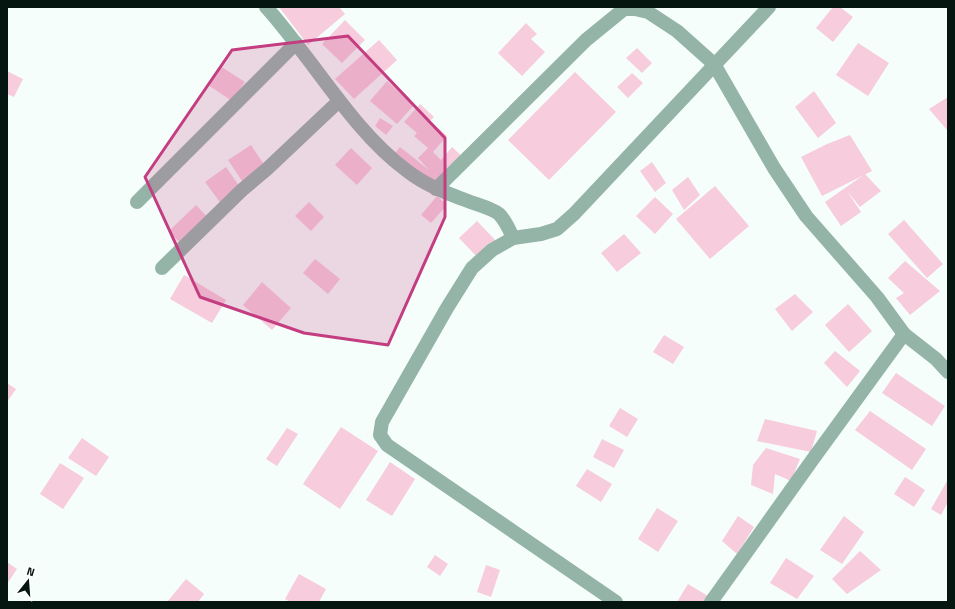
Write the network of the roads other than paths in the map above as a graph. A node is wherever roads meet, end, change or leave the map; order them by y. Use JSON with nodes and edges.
{"nodes":[{"id":1,"x":266,"y":7,"type":"edge"},
{"id":2,"x":769,"y":7,"type":"edge"},
{"id":3,"x":296,"y":43,"type":"junction"},
{"id":4,"x":714,"y":64,"type":"junction"},
{"id":5,"x":339,"y":100,"type":"junction"},
{"id":6,"x":436,"y":189,"type":"junction"},
{"id":7,"x":137,"y":202,"type":"dead end"},
{"id":8,"x":513,"y":238,"type":"junction"},
{"id":9,"x":162,"y":268,"type":"dead end"},
{"id":10,"x":904,"y":334,"type":"junction"},
{"id":11,"x":948,"y":372,"type":"edge"},
{"id":12,"x":616,"y":602,"type":"edge"},
{"id":13,"x":710,"y":602,"type":"edge"}],
"edges":[{"from":1,"to":3,"type":"street"},
{"from":2,"to":4,"type":"street"},
{"from":3,"to":5,"type":"street"},
{"from":3,"to":7,"type":"street"},
{"from":4,"to":6,"type":"street"},
{"from":4,"to":8,"type":"street"},
{"from":4,"to":10,"type":"street"},
{"from":5,"to":6,"type":"street"},
{"from":5,"to":9,"type":"street"},
{"from":6,"to":8,"type":"street"},
{"from":8,"to":12,"type":"street"},
{"from":10,"to":11,"type":"street"},
{"from":10,"to":13,"type":"street"}]}
